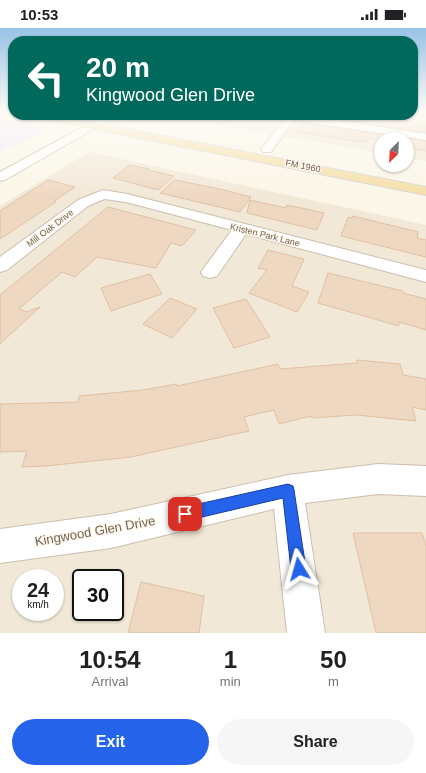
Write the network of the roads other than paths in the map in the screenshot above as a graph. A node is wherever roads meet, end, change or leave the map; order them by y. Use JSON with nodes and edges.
{"nodes":[{"id":1,"x":53,"y":141,"type":"edge"},
{"id":2,"x":191,"y":141,"type":"edge"},
{"id":3,"x":229,"y":141,"type":"edge"},
{"id":4,"x":273,"y":141,"type":"edge"},
{"id":5,"x":267,"y":149,"type":"junction"},
{"id":6,"x":374,"y":168,"type":"edge"},
{"id":7,"x":0,"y":177,"type":"edge"},
{"id":8,"x":426,"y":191,"type":"edge"},
{"id":9,"x":103,"y":194,"type":"joint"},
{"id":10,"x":241,"y":228,"type":"junction"},
{"id":11,"x":0,"y":266,"type":"edge"},
{"id":12,"x":210,"y":272,"type":"dead end"},
{"id":13,"x":426,"y":276,"type":"edge"},
{"id":14,"x":426,"y":480,"type":"edge"},
{"id":15,"x":288,"y":490,"type":"junction"},
{"id":16,"x":0,"y":546,"type":"edge"},
{"id":17,"x":306,"y":633,"type":"edge"}],
"edges":[{"from":1,"to":7,"type":"street"},
{"from":2,"to":8,"type":"main road","name":"FM 1960","number":"FM 1960"},
{"from":3,"to":5,"type":"main road","name":"FM 1960","number":"FM 1960"},
{"from":4,"to":5,"type":"street"},
{"from":5,"to":6,"type":"main road","name":"FM 1960","number":"FM 1960"},
{"from":9,"to":10,"type":"street","name":"Kristen Park Lane"},
{"from":9,"to":11,"type":"street","name":"Mill Oak Drive"},
{"from":10,"to":12,"type":"street"},
{"from":10,"to":13,"type":"street","name":"Kristen Park Lane"},
{"from":14,"to":15,"type":"street","name":"Kingwood Glen Drive"},
{"from":15,"to":16,"type":"street","name":"Kingwood Glen Drive"},
{"from":15,"to":17,"type":"street"}]}
